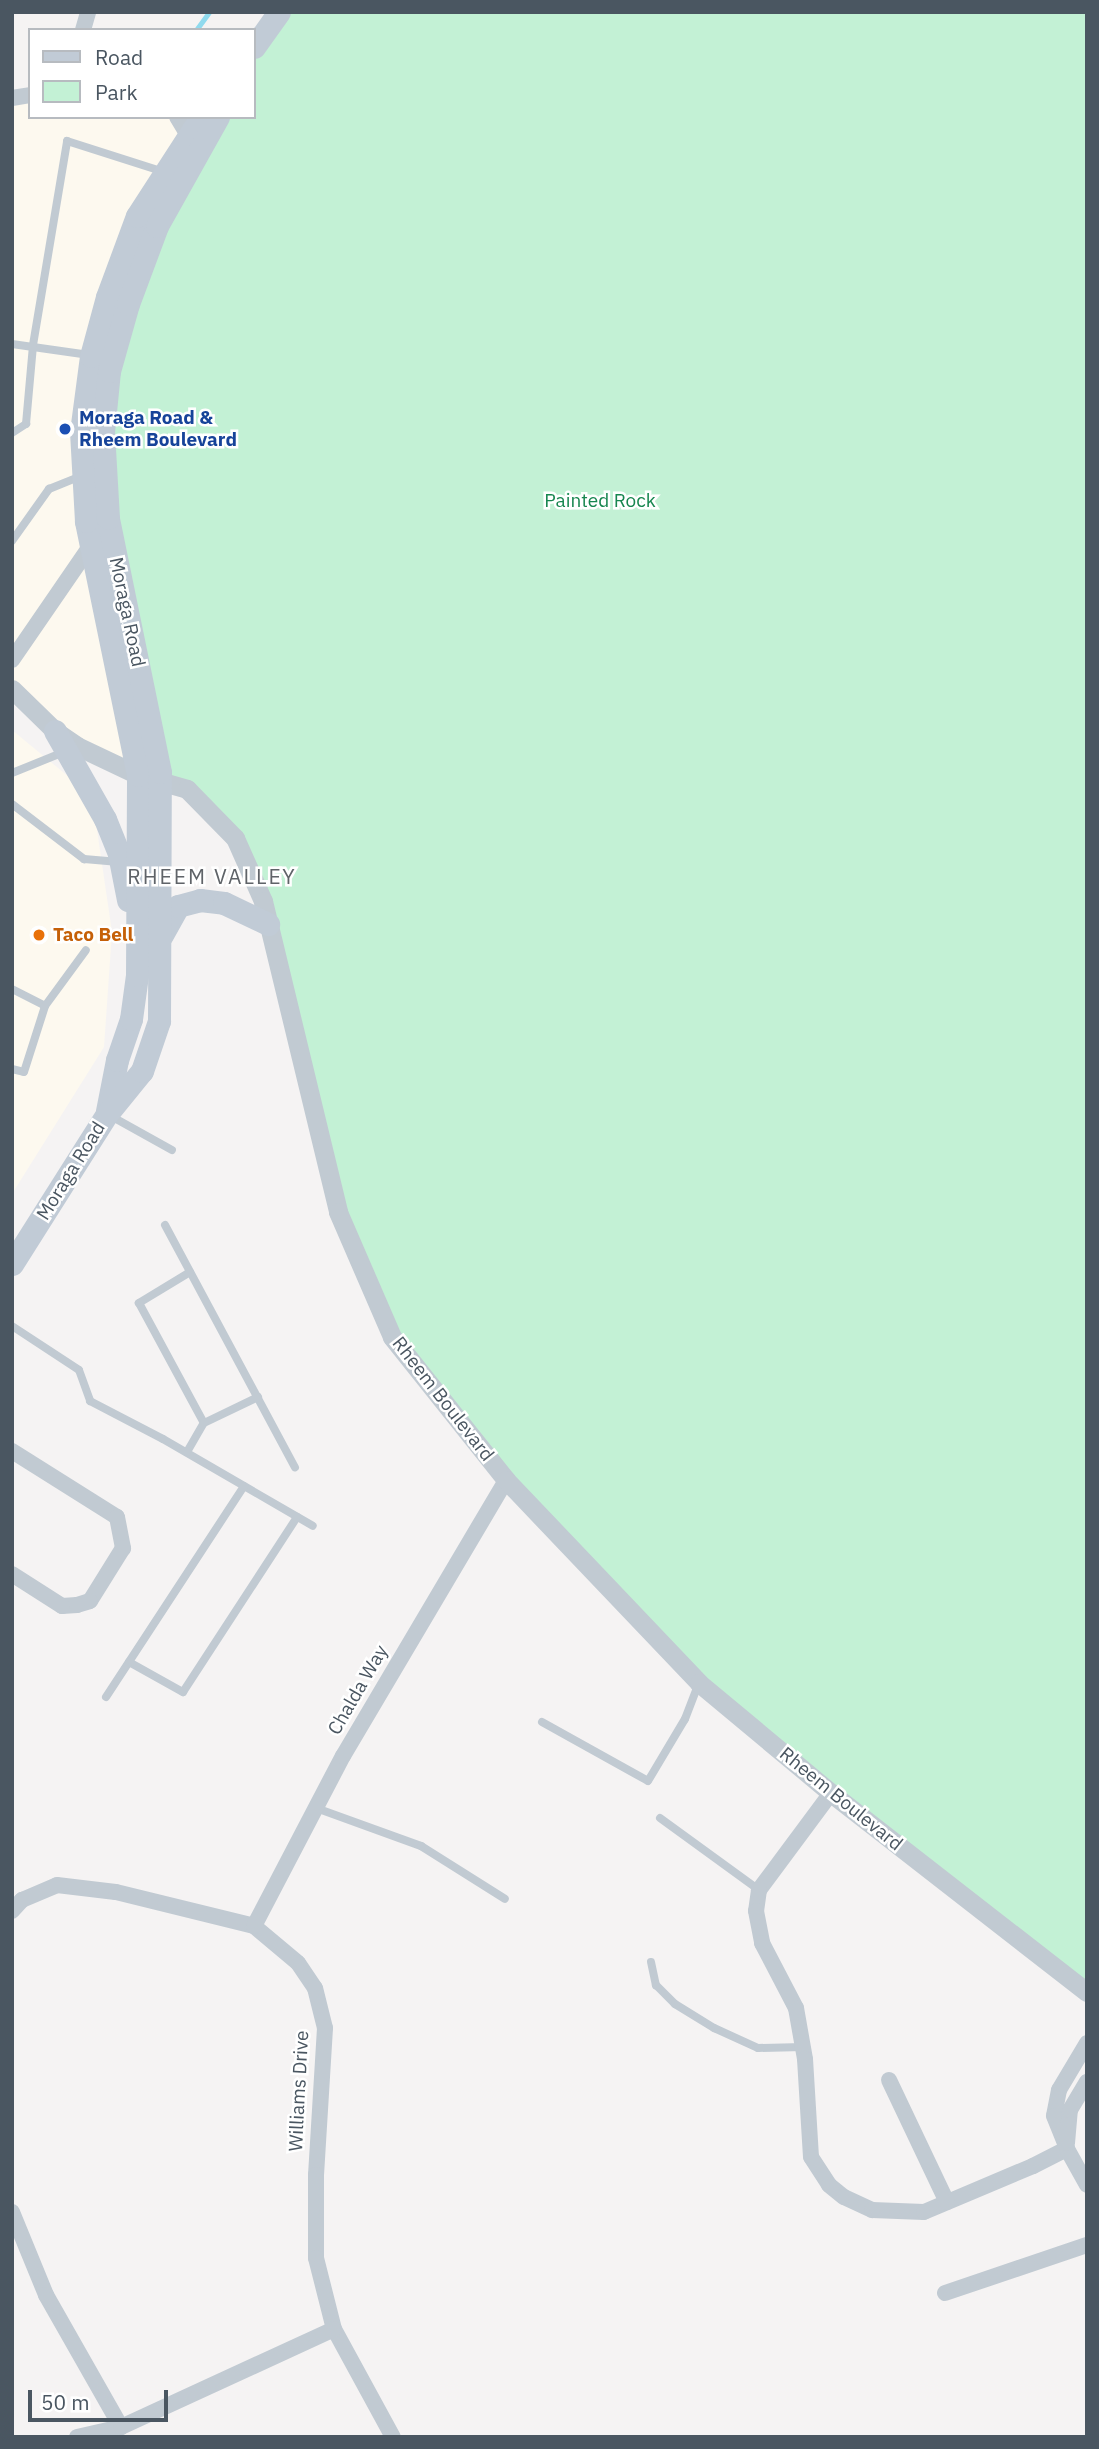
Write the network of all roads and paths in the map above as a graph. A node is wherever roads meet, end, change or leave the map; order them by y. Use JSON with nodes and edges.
{"nodes":[{"id":1,"x":276,"y":17,"type":"edge"},
{"id":2,"x":256,"y":44,"type":"edge"},
{"id":3,"x":256,"y":51,"type":"edge"},
{"id":4,"x":217,"y":119,"type":"edge"},
{"id":5,"x":189,"y":123,"type":"edge"},
{"id":6,"x":165,"y":173,"type":"junction"},
{"id":7,"x":12,"y":344,"type":"edge"},
{"id":8,"x":33,"y":345,"type":"junction"},
{"id":9,"x":101,"y":360,"type":"junction"},
{"id":10,"x":12,"y":433,"type":"edge"},
{"id":11,"x":83,"y":475,"type":"junction"},
{"id":12,"x":12,"y":541,"type":"edge"},
{"id":13,"x":91,"y":545,"type":"junction"},
{"id":14,"x":12,"y":660,"type":"edge"},
{"id":15,"x":12,"y":689,"type":"edge"},
{"id":16,"x":55,"y":731,"type":"junction"},
{"id":17,"x":65,"y":752,"type":"junction"},
{"id":18,"x":14,"y":769,"type":"edge"},
{"id":19,"x":149,"y":777,"type":"junction"},
{"id":20,"x":12,"y":804,"type":"edge"},
{"id":21,"x":121,"y":862,"type":"junction"},
{"id":22,"x":268,"y":924,"type":"junction"},
{"id":23,"x":137,"y":927,"type":"junction"},
{"id":24,"x":162,"y":934,"type":"junction"},
{"id":25,"x":86,"y":950,"type":"dead end"},
{"id":26,"x":12,"y":989,"type":"edge"},
{"id":27,"x":44,"y":1006,"type":"junction"},
{"id":28,"x":12,"y":1069,"type":"edge"},
{"id":29,"x":107,"y":1114,"type":"junction"},
{"id":30,"x":172,"y":1150,"type":"dead end"},
{"id":31,"x":165,"y":1225,"type":"dead end"},
{"id":32,"x":12,"y":1265,"type":"edge"},
{"id":33,"x":190,"y":1272,"type":"junction"},
{"id":34,"x":12,"y":1326,"type":"edge"},
{"id":35,"x":258,"y":1397,"type":"junction"},
{"id":36,"x":204,"y":1423,"type":"junction"},
{"id":37,"x":12,"y":1451,"type":"edge"},
{"id":38,"x":187,"y":1452,"type":"junction"},
{"id":39,"x":295,"y":1467,"type":"dead end"},
{"id":40,"x":506,"y":1480,"type":"junction"},
{"id":41,"x":244,"y":1486,"type":"junction"},
{"id":42,"x":297,"y":1517,"type":"junction"},
{"id":43,"x":313,"y":1526,"type":"dead end"},
{"id":44,"x":12,"y":1574,"type":"edge"},
{"id":45,"x":129,"y":1662,"type":"junction"},
{"id":46,"x":699,"y":1683,"type":"junction"},
{"id":47,"x":106,"y":1698,"type":"dead end"},
{"id":48,"x":541,"y":1721,"type":"dead end"},
{"id":49,"x":831,"y":1793,"type":"junction"},
{"id":50,"x":316,"y":1808,"type":"junction"},
{"id":51,"x":660,"y":1818,"type":"dead end"},
{"id":52,"x":760,"y":1890,"type":"junction"},
{"id":53,"x":505,"y":1899,"type":"dead end"},
{"id":54,"x":12,"y":1911,"type":"edge"},
{"id":55,"x":254,"y":1926,"type":"junction"},
{"id":56,"x":651,"y":1962,"type":"dead end"},
{"id":57,"x":1087,"y":1992,"type":"edge"},
{"id":58,"x":1087,"y":2043,"type":"edge"},
{"id":59,"x":803,"y":2047,"type":"junction"},
{"id":60,"x":889,"y":2080,"type":"dead end"},
{"id":61,"x":1087,"y":2082,"type":"edge"},
{"id":62,"x":1067,"y":2149,"type":"junction"},
{"id":63,"x":1087,"y":2185,"type":"edge"},
{"id":64,"x":947,"y":2202,"type":"junction"},
{"id":65,"x":12,"y":2212,"type":"edge"},
{"id":66,"x":1087,"y":2245,"type":"edge"},
{"id":67,"x":945,"y":2292,"type":"dead end"},
{"id":68,"x":334,"y":2329,"type":"junction"},
{"id":69,"x":121,"y":2427,"type":"junction"},
{"id":70,"x":77,"y":2437,"type":"edge"},
{"id":71,"x":393,"y":2437,"type":"edge"}],
"edges":[{"from":1,"to":2,"type":"main road"},
{"from":1,"to":3,"type":"main road"},
{"from":4,"to":9,"type":"main road","name":"Moraga Road"},
{"from":5,"to":6,"type":"main road","name":"Moraga Road"},
{"from":6,"to":8,"type":"lane"},
{"from":6,"to":9,"type":"main road","name":"Moraga Road"},
{"from":7,"to":8,"type":"lane"},
{"from":8,"to":9,"type":"lane"},
{"from":8,"to":10,"type":"lane"},
{"from":9,"to":11,"type":"main road","name":"Moraga Road"},
{"from":9,"to":19,"type":"main road","name":"Moraga Road"},
{"from":11,"to":12,"type":"lane"},
{"from":11,"to":13,"type":"main road","name":"Moraga Road"},
{"from":13,"to":14,"type":"street"},
{"from":13,"to":19,"type":"main road","name":"Moraga Road"},
{"from":15,"to":16,"type":"street","name":"Rheem Boulevard"},
{"from":16,"to":17,"type":"main road"},
{"from":16,"to":19,"type":"street","name":"Rheem Boulevard"},
{"from":17,"to":18,"type":"lane"},
{"from":17,"to":21,"type":"main road"},
{"from":19,"to":22,"type":"street","name":"Rheem Boulevard"},
{"from":19,"to":23,"type":"main road","name":"Moraga Road"},
{"from":19,"to":24,"type":"main road","name":"Moraga Road"},
{"from":20,"to":21,"type":"lane"},
{"from":21,"to":23,"type":"main road"},
{"from":22,"to":24,"type":"main road"},
{"from":22,"to":40,"type":"street","name":"Rheem Boulevard"},
{"from":23,"to":29,"type":"main road","name":"Moraga Road"},
{"from":24,"to":29,"type":"main road","name":"Moraga Road"},
{"from":25,"to":27,"type":"lane"},
{"from":26,"to":27,"type":"lane"},
{"from":27,"to":28,"type":"lane"},
{"from":29,"to":30,"type":"lane"},
{"from":29,"to":32,"type":"main road","name":"Moraga Road"},
{"from":31,"to":33,"type":"lane"},
{"from":33,"to":35,"type":"lane"},
{"from":33,"to":36,"type":"lane"},
{"from":34,"to":38,"type":"lane"},
{"from":35,"to":36,"type":"lane"},
{"from":35,"to":39,"type":"lane"},
{"from":36,"to":38,"type":"lane"},
{"from":37,"to":44,"type":"street"},
{"from":38,"to":41,"type":"lane"},
{"from":40,"to":46,"type":"street","name":"Rheem Boulevard"},
{"from":40,"to":50,"type":"street","name":"Chalda Way"},
{"from":41,"to":42,"type":"lane"},
{"from":41,"to":45,"type":"lane"},
{"from":42,"to":43,"type":"lane"},
{"from":42,"to":45,"type":"lane"},
{"from":45,"to":47,"type":"lane"},
{"from":46,"to":48,"type":"lane"},
{"from":46,"to":49,"type":"street","name":"Rheem Boulevard"},
{"from":49,"to":52,"type":"street"},
{"from":49,"to":57,"type":"street","name":"Rheem Boulevard"},
{"from":50,"to":53,"type":"lane"},
{"from":50,"to":55,"type":"street","name":"Chalda Way"},
{"from":51,"to":52,"type":"lane"},
{"from":52,"to":59,"type":"street"},
{"from":54,"to":55,"type":"street","name":"Williams Drive"},
{"from":55,"to":68,"type":"street","name":"Williams Drive"},
{"from":56,"to":59,"type":"lane"},
{"from":58,"to":62,"type":"street"},
{"from":59,"to":64,"type":"street"},
{"from":60,"to":64,"type":"street"},
{"from":61,"to":62,"type":"street"},
{"from":62,"to":63,"type":"street"},
{"from":62,"to":64,"type":"street"},
{"from":65,"to":69,"type":"street"},
{"from":66,"to":67,"type":"street"},
{"from":68,"to":69,"type":"street"},
{"from":68,"to":71,"type":"street","name":"Williams Drive"},
{"from":69,"to":70,"type":"street"}]}
